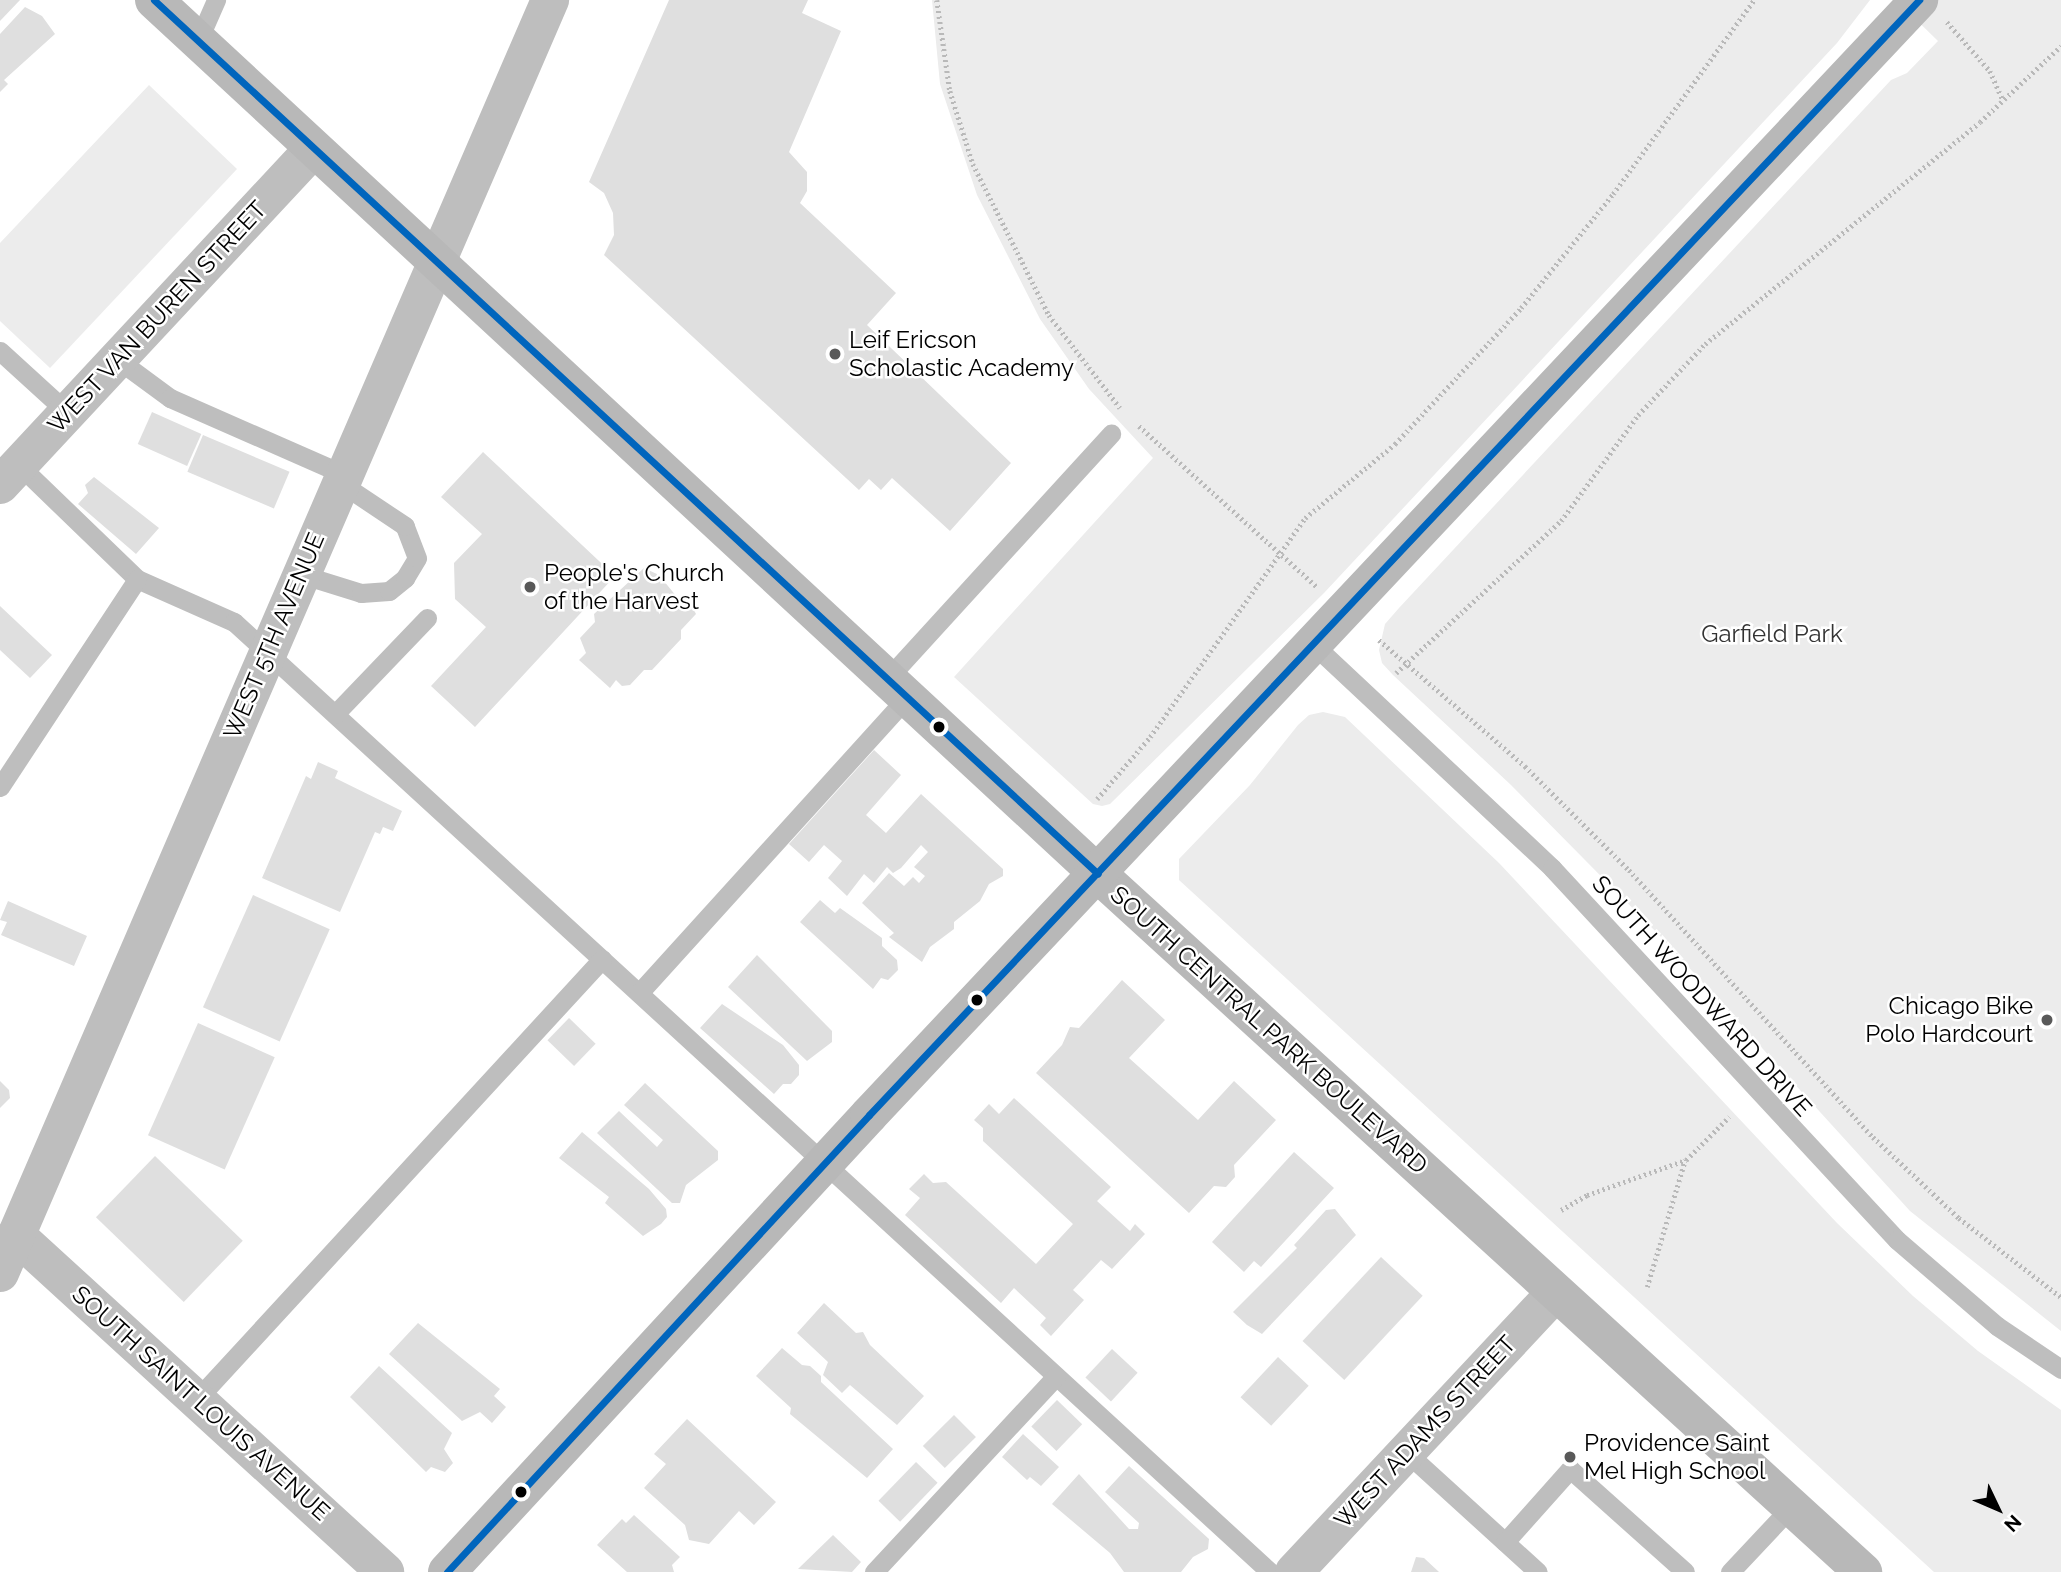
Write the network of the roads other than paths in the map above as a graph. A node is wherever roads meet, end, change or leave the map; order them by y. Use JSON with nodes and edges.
{"nodes":[{"id":1,"x":154,"y":0,"type":"edge"},
{"id":2,"x":216,"y":0,"type":"edge"},
{"id":3,"x":550,"y":0,"type":"edge"},
{"id":4,"x":1922,"y":9,"type":"edge"},
{"id":5,"x":198,"y":41,"type":"junction"},
{"id":6,"x":313,"y":149,"type":"junction"},
{"id":7,"x":435,"y":261,"type":"junction"},
{"id":8,"x":0,"y":351,"type":"edge"},
{"id":9,"x":117,"y":359,"type":"junction"},
{"id":10,"x":68,"y":413,"type":"junction"},
{"id":11,"x":1111,"y":434,"type":"dead end"},
{"id":12,"x":9,"y":475,"type":"edge"},
{"id":13,"x":341,"y":478,"type":"junction"},
{"id":14,"x":300,"y":574,"type":"junction"},
{"id":15,"x":137,"y":579,"type":"junction"},
{"id":16,"x":428,"y":618,"type":"dead end"},
{"id":17,"x":1315,"y":646,"type":"junction"},
{"id":18,"x":267,"y":652,"type":"junction"},
{"id":19,"x":898,"y":687,"type":"junction"},
{"id":20,"x":335,"y":714,"type":"junction"},
{"id":21,"x":0,"y":787,"type":"edge"},
{"id":22,"x":1098,"y":874,"type":"junction"},
{"id":23,"x":602,"y":959,"type":"junction"},
{"id":24,"x":639,"y":993,"type":"junction"},
{"id":25,"x":825,"y":1164,"type":"junction"},
{"id":26,"x":16,"y":1235,"type":"junction"},
{"id":27,"x":0,"y":1273,"type":"edge"},
{"id":28,"x":1556,"y":1292,"type":"junction"},
{"id":29,"x":2061,"y":1369,"type":"edge"},
{"id":30,"x":1056,"y":1376,"type":"junction"},
{"id":31,"x":197,"y":1399,"type":"junction"},
{"id":32,"x":1406,"y":1452,"type":"junction"},
{"id":33,"x":1791,"y":1507,"type":"junction"},
{"id":34,"x":1505,"y":1542,"type":"junction"},
{"id":35,"x":385,"y":1572,"type":"edge"},
{"id":36,"x":447,"y":1572,"type":"edge"},
{"id":37,"x":874,"y":1572,"type":"edge"},
{"id":38,"x":1270,"y":1572,"type":"edge"},
{"id":39,"x":1294,"y":1572,"type":"edge"},
{"id":40,"x":1538,"y":1572,"type":"edge"},
{"id":41,"x":1685,"y":1572,"type":"edge"},
{"id":42,"x":1730,"y":1572,"type":"edge"},
{"id":43,"x":1863,"y":1572,"type":"edge"}],
"edges":[{"from":1,"to":5,"type":"street","name":"SOUTH CENTRAL PARK BOULEVARD"},
{"from":2,"to":5,"type":"lane"},
{"from":3,"to":7,"type":"street","name":"WEST 5TH AVENUE"},
{"from":4,"to":17,"type":"street"},
{"from":5,"to":6,"type":"street","name":"SOUTH CENTRAL PARK BOULEVARD"},
{"from":6,"to":7,"type":"street","name":"SOUTH CENTRAL PARK BOULEVARD"},
{"from":6,"to":9,"type":"street","name":"WEST VAN BUREN STREET"},
{"from":7,"to":13,"type":"street","name":"WEST 5TH AVENUE"},
{"from":7,"to":19,"type":"street","name":"SOUTH CENTRAL PARK BOULEVARD"},
{"from":8,"to":10,"type":"lane"},
{"from":9,"to":10,"type":"street","name":"WEST VAN BUREN STREET"},
{"from":9,"to":13,"type":"lane"},
{"from":10,"to":12,"type":"street","name":"WEST VAN BUREN STREET"},
{"from":11,"to":19,"type":"lane"},
{"from":12,"to":15,"type":"lane"},
{"from":13,"to":14,"type":"street","name":"WEST 5TH AVENUE"},
{"from":13,"to":14,"type":"lane"},
{"from":14,"to":18,"type":"street","name":"WEST 5TH AVENUE"},
{"from":15,"to":18,"type":"lane"},
{"from":15,"to":21,"type":"lane"},
{"from":16,"to":20,"type":"lane"},
{"from":17,"to":22,"type":"street"},
{"from":17,"to":29,"type":"lane","name":"SOUTH WOODWARD DRIVE"},
{"from":18,"to":20,"type":"lane"},
{"from":18,"to":26,"type":"street","name":"WEST 5TH AVENUE"},
{"from":19,"to":22,"type":"street","name":"SOUTH CENTRAL PARK BOULEVARD"},
{"from":19,"to":24,"type":"lane"},
{"from":20,"to":23,"type":"lane"},
{"from":22,"to":25,"type":"street"},
{"from":22,"to":28,"type":"street","name":"SOUTH CENTRAL PARK BOULEVARD"},
{"from":23,"to":24,"type":"lane"},
{"from":23,"to":31,"type":"lane"},
{"from":24,"to":25,"type":"lane"},
{"from":25,"to":30,"type":"lane"},
{"from":25,"to":36,"type":"street"},
{"from":26,"to":27,"type":"street","name":"WEST 5TH AVENUE"},
{"from":26,"to":31,"type":"street","name":"SOUTH SAINT LOUIS AVENUE"},
{"from":28,"to":32,"type":"street","name":"WEST ADAMS STREET"},
{"from":28,"to":33,"type":"street","name":"SOUTH CENTRAL PARK BOULEVARD"},
{"from":30,"to":37,"type":"lane"},
{"from":30,"to":38,"type":"lane"},
{"from":31,"to":35,"type":"street","name":"SOUTH SAINT LOUIS AVENUE"},
{"from":32,"to":34,"type":"lane"},
{"from":32,"to":39,"type":"street","name":"WEST ADAMS STREET"},
{"from":33,"to":42,"type":"lane"},
{"from":33,"to":43,"type":"street","name":"SOUTH CENTRAL PARK BOULEVARD"},
{"from":34,"to":40,"type":"lane"},
{"from":34,"to":41,"type":"lane"}]}
